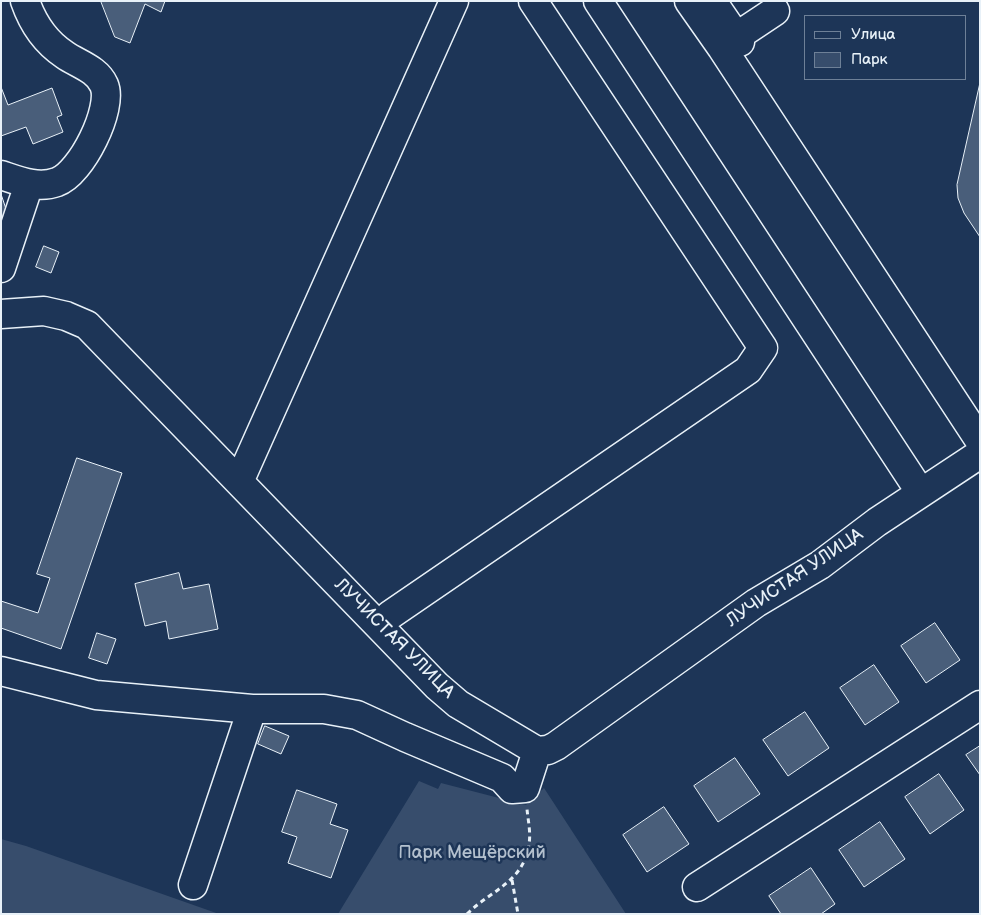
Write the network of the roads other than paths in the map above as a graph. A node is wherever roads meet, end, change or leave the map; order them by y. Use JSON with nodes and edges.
{"nodes":[{"id":1,"x":26,"y":1,"type":"edge"},
{"id":2,"x":454,"y":1,"type":"edge"},
{"id":3,"x":533,"y":1,"type":"edge"},
{"id":4,"x":598,"y":1,"type":"edge"},
{"id":5,"x":688,"y":1,"type":"edge"},
{"id":6,"x":712,"y":1,"type":"edge"},
{"id":7,"x":775,"y":11,"type":"dead end"},
{"id":8,"x":736,"y":37,"type":"junction"},
{"id":9,"x":1,"y":175,"type":"edge"},
{"id":10,"x":29,"y":184,"type":"junction"},
{"id":11,"x":1,"y":268,"type":"edge"},
{"id":12,"x":1,"y":314,"type":"edge"},
{"id":13,"x":980,"y":407,"type":"edge"},
{"id":14,"x":980,"y":441,"type":"edge"},
{"id":15,"x":980,"y":454,"type":"edge"},
{"id":16,"x":243,"y":472,"type":"dead end"},
{"id":17,"x":921,"y":493,"type":"junction"},
{"id":18,"x":390,"y":615,"type":"dead end"},
{"id":19,"x":1,"y":671,"type":"edge"},
{"id":20,"x":980,"y":705,"type":"edge"},
{"id":21,"x":252,"y":710,"type":"junction"},
{"id":22,"x":537,"y":751,"type":"junction"},
{"id":23,"x":193,"y":885,"type":"dead end"},
{"id":24,"x":697,"y":887,"type":"dead end"}],
"edges":[{"from":1,"to":10,"type":"street"},
{"from":2,"to":16,"type":"street"},
{"from":3,"to":18,"type":"street"},
{"from":4,"to":17,"type":"street"},
{"from":5,"to":14,"type":"street"},
{"from":6,"to":8,"type":"street"},
{"from":7,"to":8,"type":"street"},
{"from":8,"to":13,"type":"street"},
{"from":9,"to":10,"type":"street"},
{"from":10,"to":11,"type":"street"},
{"from":12,"to":22,"type":"street","name":"ЛУЧИСТАЯ УЛИЦА"},
{"from":15,"to":17,"type":"street","name":"ЛУЧИСТАЯ УЛИЦА"},
{"from":17,"to":22,"type":"street","name":"ЛУЧИСТАЯ УЛИЦА"},
{"from":19,"to":21,"type":"street"},
{"from":20,"to":24,"type":"street"},
{"from":21,"to":22,"type":"street"},
{"from":21,"to":23,"type":"street"}]}
